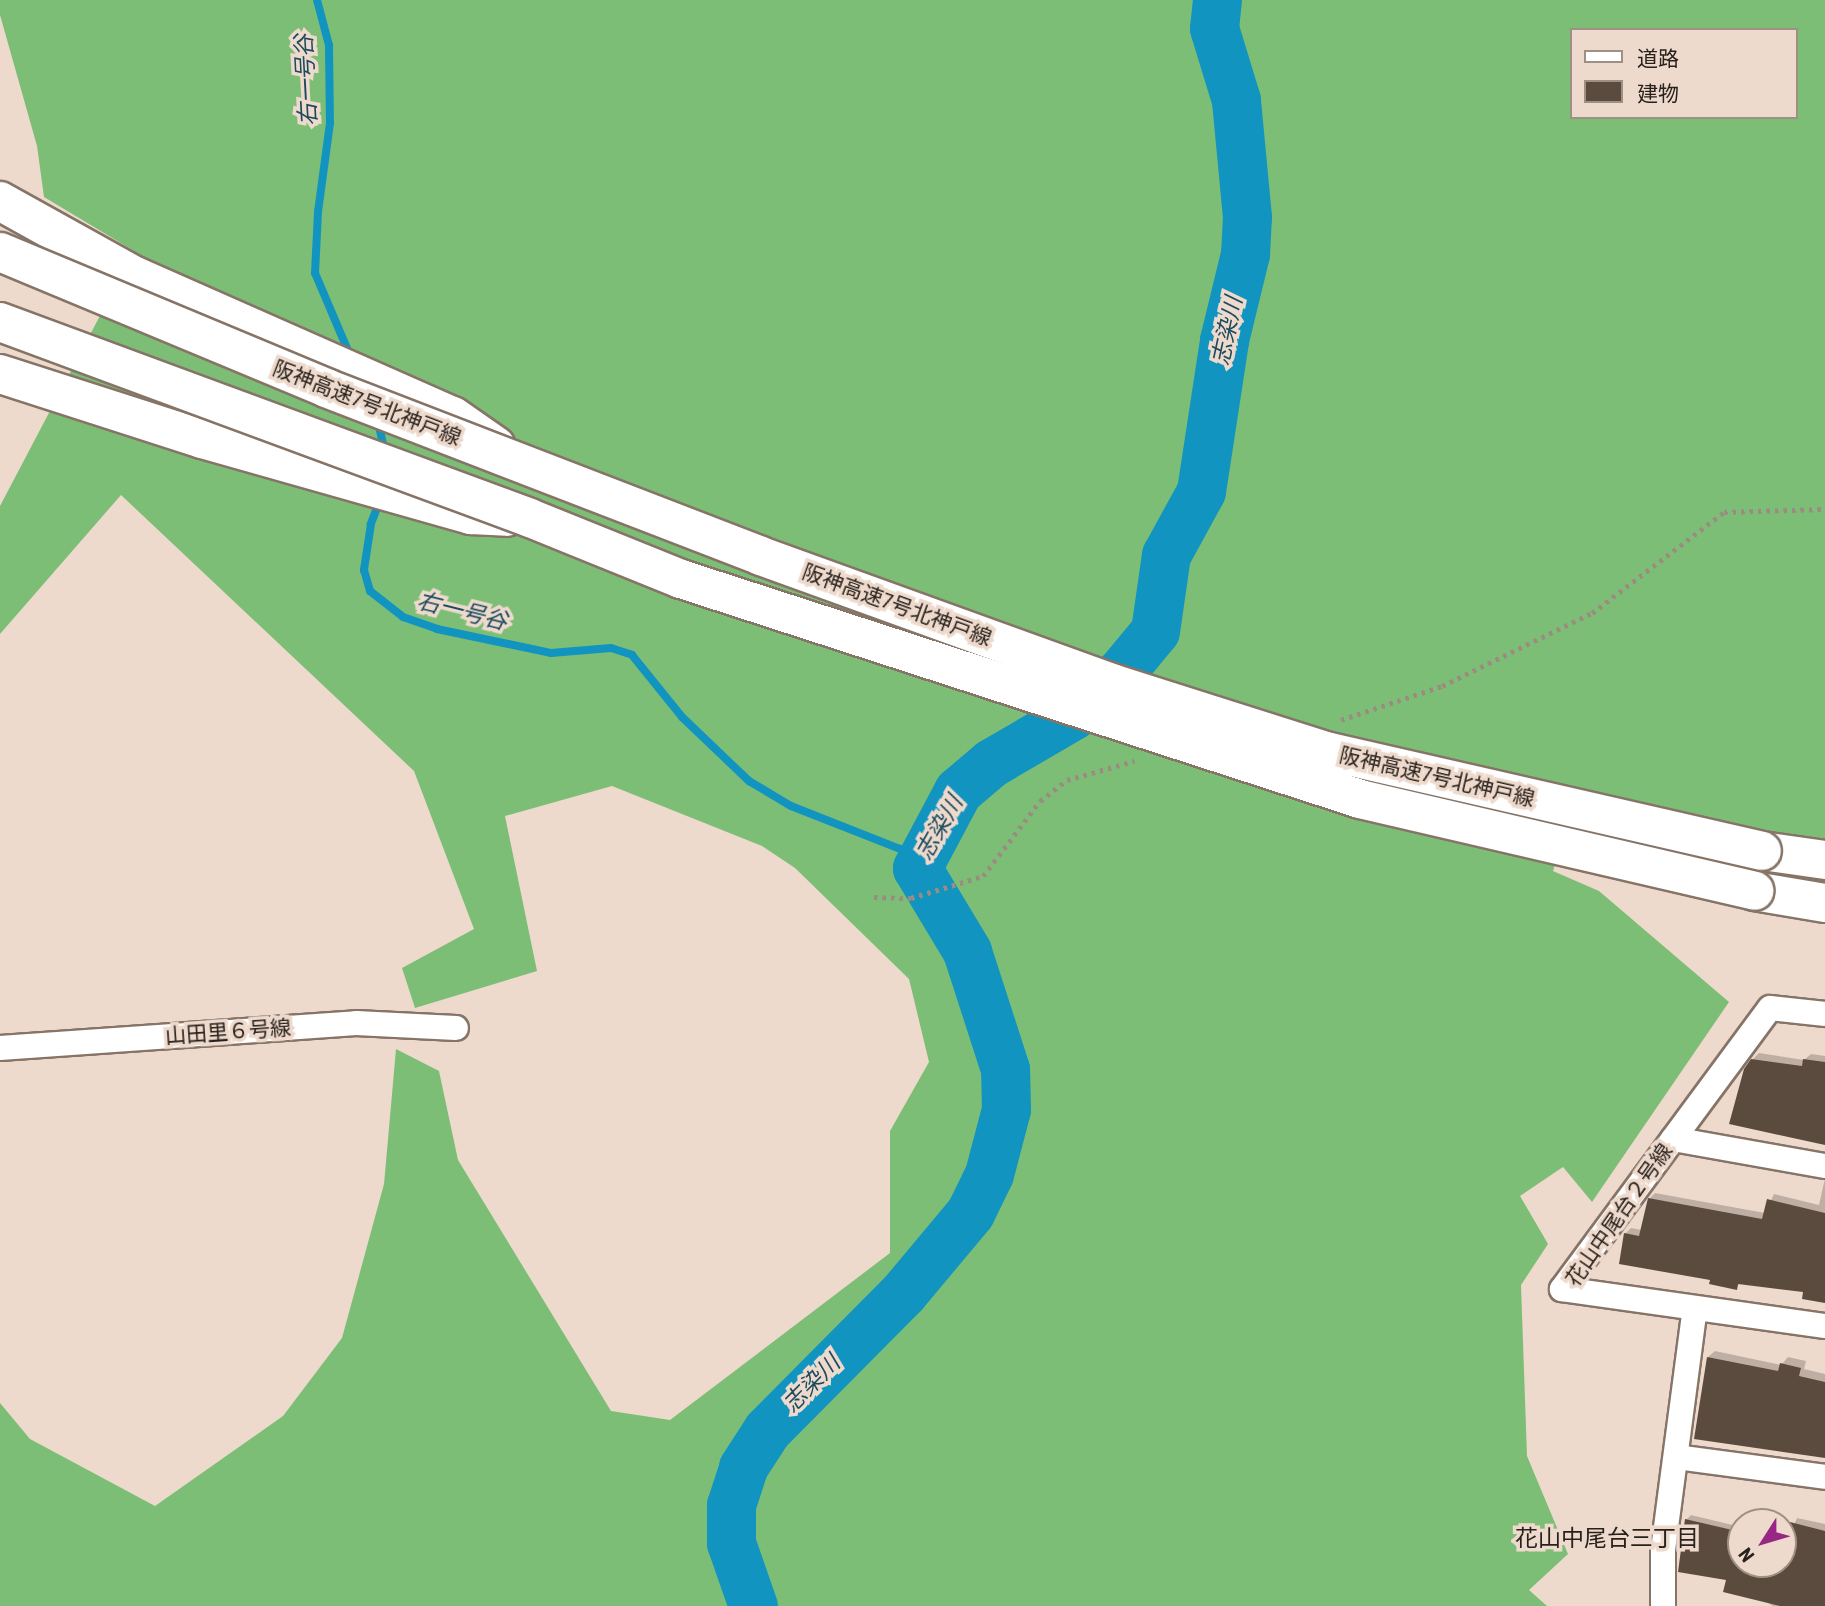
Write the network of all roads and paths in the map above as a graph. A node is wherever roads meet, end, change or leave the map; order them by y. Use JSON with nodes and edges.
{"nodes":[{"id":1,"x":0,"y":201,"type":"edge"},
{"id":2,"x":0,"y":252,"type":"edge"},
{"id":3,"x":0,"y":322,"type":"edge"},
{"id":4,"x":0,"y":374,"type":"edge"},
{"id":5,"x":522,"y":463,"type":"junction"},
{"id":6,"x":1825,"y":509,"type":"edge"},
{"id":7,"x":530,"y":518,"type":"junction"},
{"id":8,"x":1329,"y":724,"type":"dead end"},
{"id":9,"x":1143,"y":760,"type":"dead end"},
{"id":10,"x":1825,"y":860,"type":"edge"},
{"id":11,"x":874,"y":897,"type":"dead end"},
{"id":12,"x":1825,"y":903,"type":"edge"},
{"id":13,"x":1825,"y":1014,"type":"edge"},
{"id":14,"x":456,"y":1028,"type":"dead end"},
{"id":15,"x":0,"y":1048,"type":"edge"},
{"id":16,"x":1673,"y":1139,"type":"junction"},
{"id":17,"x":1825,"y":1166,"type":"edge"},
{"id":18,"x":1695,"y":1308,"type":"junction"},
{"id":19,"x":1825,"y":1326,"type":"edge"},
{"id":20,"x":1676,"y":1457,"type":"junction"},
{"id":21,"x":1825,"y":1477,"type":"edge"},
{"id":22,"x":1663,"y":1606,"type":"edge"}],
"edges":[{"from":1,"to":5,"type":"highway","bridge":true},
{"from":2,"to":5,"type":"highway","name":"阪神高速7号北神戸線","bridge":true},
{"from":3,"to":7,"type":"highway","name":"阪神高速7号北神戸線","bridge":true},
{"from":4,"to":7,"type":"highway","bridge":true},
{"from":5,"to":10,"type":"highway","name":"阪神高速7号北神戸線","bridge":true},
{"from":6,"to":8,"type":"path"},
{"from":7,"to":12,"type":"highway","name":"阪神高速7号北神戸線","bridge":true},
{"from":9,"to":11,"type":"path"},
{"from":13,"to":16,"type":"street","name":"花山中尾台２号線"},
{"from":14,"to":15,"type":"street","name":"山田里６号線"},
{"from":16,"to":17,"type":"street"},
{"from":16,"to":18,"type":"street","name":"花山中尾台２号線"},
{"from":18,"to":19,"type":"street"},
{"from":18,"to":20,"type":"street"},
{"from":20,"to":21,"type":"street"},
{"from":20,"to":22,"type":"street"}]}
